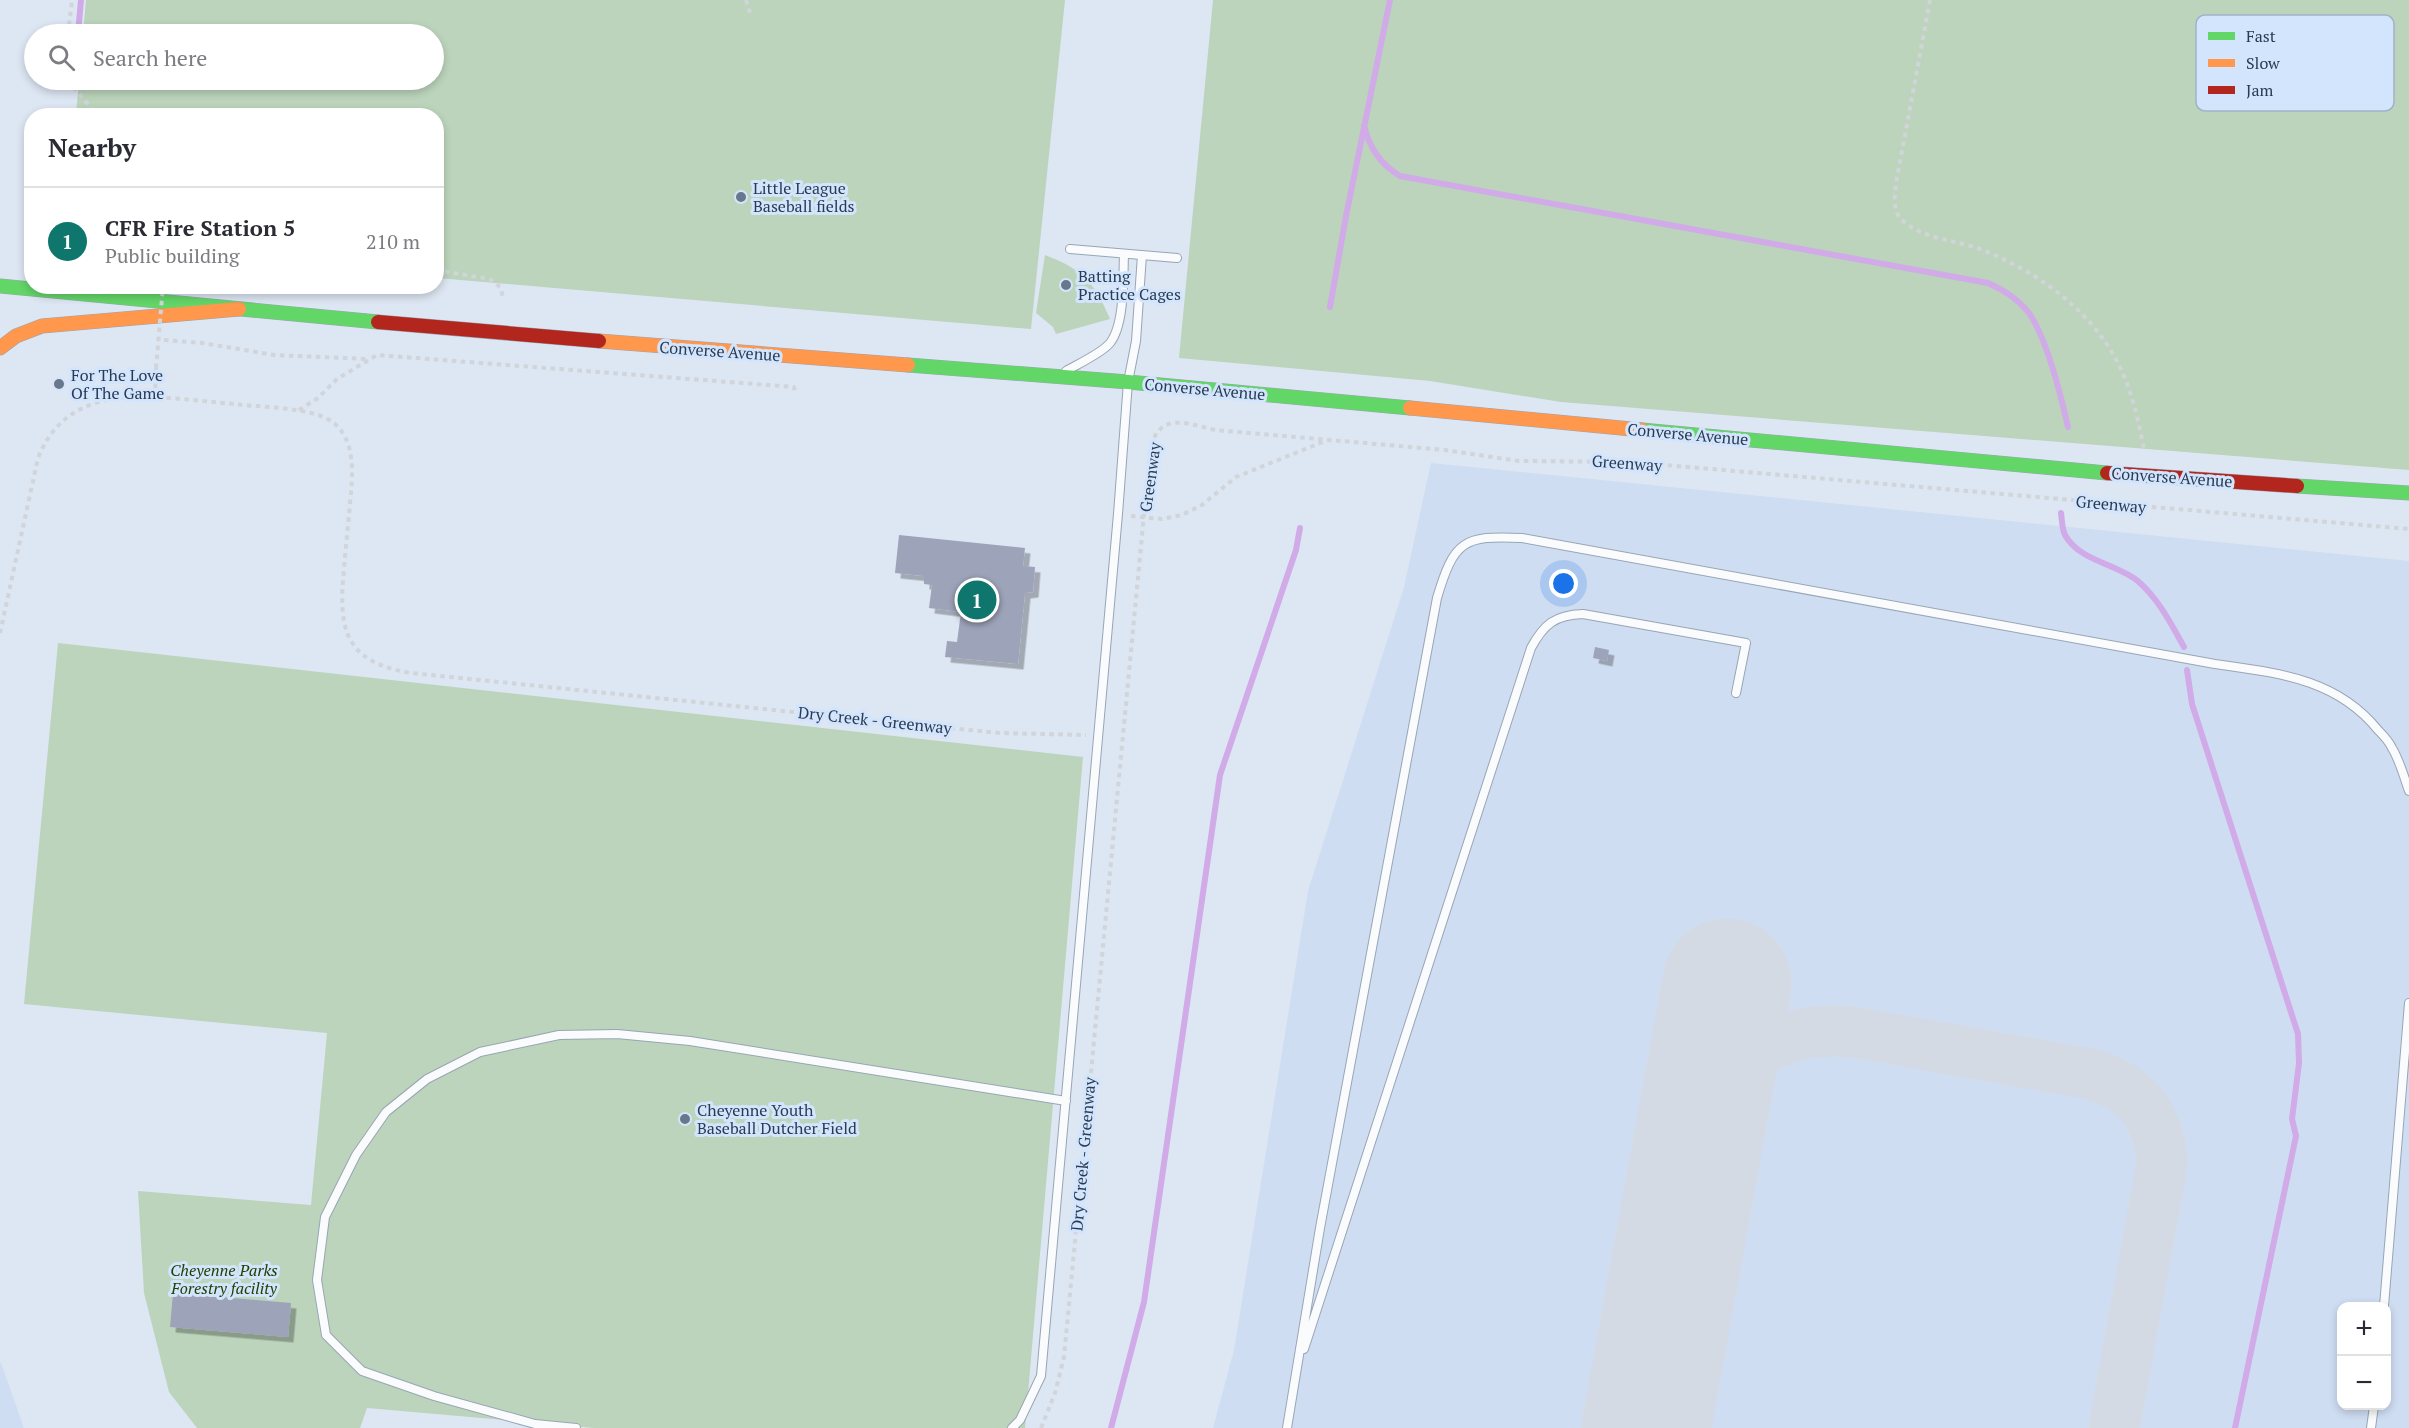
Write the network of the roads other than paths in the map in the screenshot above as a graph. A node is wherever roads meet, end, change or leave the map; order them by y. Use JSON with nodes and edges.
{"nodes":[{"id":1,"x":1070,"y":249,"type":"dead end"},
{"id":2,"x":1124,"y":254,"type":"junction"},
{"id":3,"x":1142,"y":255,"type":"junction"},
{"id":4,"x":1177,"y":258,"type":"dead end"},
{"id":5,"x":0,"y":286,"type":"edge"},
{"id":6,"x":24,"y":288,"type":"edge"},
{"id":7,"x":83,"y":294,"type":"edge"},
{"id":8,"x":239,"y":309,"type":"junction"},
{"id":9,"x":0,"y":348,"type":"edge"},
{"id":10,"x":1056,"y":377,"type":"junction"},
{"id":11,"x":1128,"y":382,"type":"junction"},
{"id":12,"x":2409,"y":493,"type":"edge"},
{"id":13,"x":1736,"y":693,"type":"dead end"},
{"id":14,"x":2409,"y":791,"type":"edge"},
{"id":15,"x":2409,"y":1003,"type":"edge"},
{"id":16,"x":1066,"y":1101,"type":"junction"},
{"id":17,"x":2384,"y":1302,"type":"edge"},
{"id":18,"x":1296,"y":1375,"type":"junction"},
{"id":19,"x":2373,"y":1410,"type":"edge"},
{"id":20,"x":576,"y":1428,"type":"edge"},
{"id":21,"x":1012,"y":1428,"type":"edge"},
{"id":22,"x":1287,"y":1428,"type":"edge"},
{"id":23,"x":2371,"y":1428,"type":"edge"}],
"edges":[{"from":1,"to":2,"type":"lane"},
{"from":2,"to":3,"type":"lane"},
{"from":2,"to":10,"type":"lane"},
{"from":3,"to":4,"type":"lane"},
{"from":3,"to":11,"type":"lane"},
{"from":5,"to":6,"type":"main road","name":"Converse Avenue"},
{"from":7,"to":8,"type":"main road","name":"Converse Avenue"},
{"from":8,"to":9,"type":"main road"},
{"from":8,"to":10,"type":"main road","name":"Converse Avenue"},
{"from":10,"to":11,"type":"main road","name":"Converse Avenue"},
{"from":11,"to":12,"type":"main road","name":"Converse Avenue"},
{"from":11,"to":16,"type":"lane"},
{"from":13,"to":18,"type":"lane"},
{"from":14,"to":18,"type":"lane"},
{"from":15,"to":17,"type":"lane"},
{"from":16,"to":20,"type":"lane"},
{"from":16,"to":21,"type":"lane"},
{"from":18,"to":22,"type":"lane"},
{"from":19,"to":23,"type":"lane"}]}
